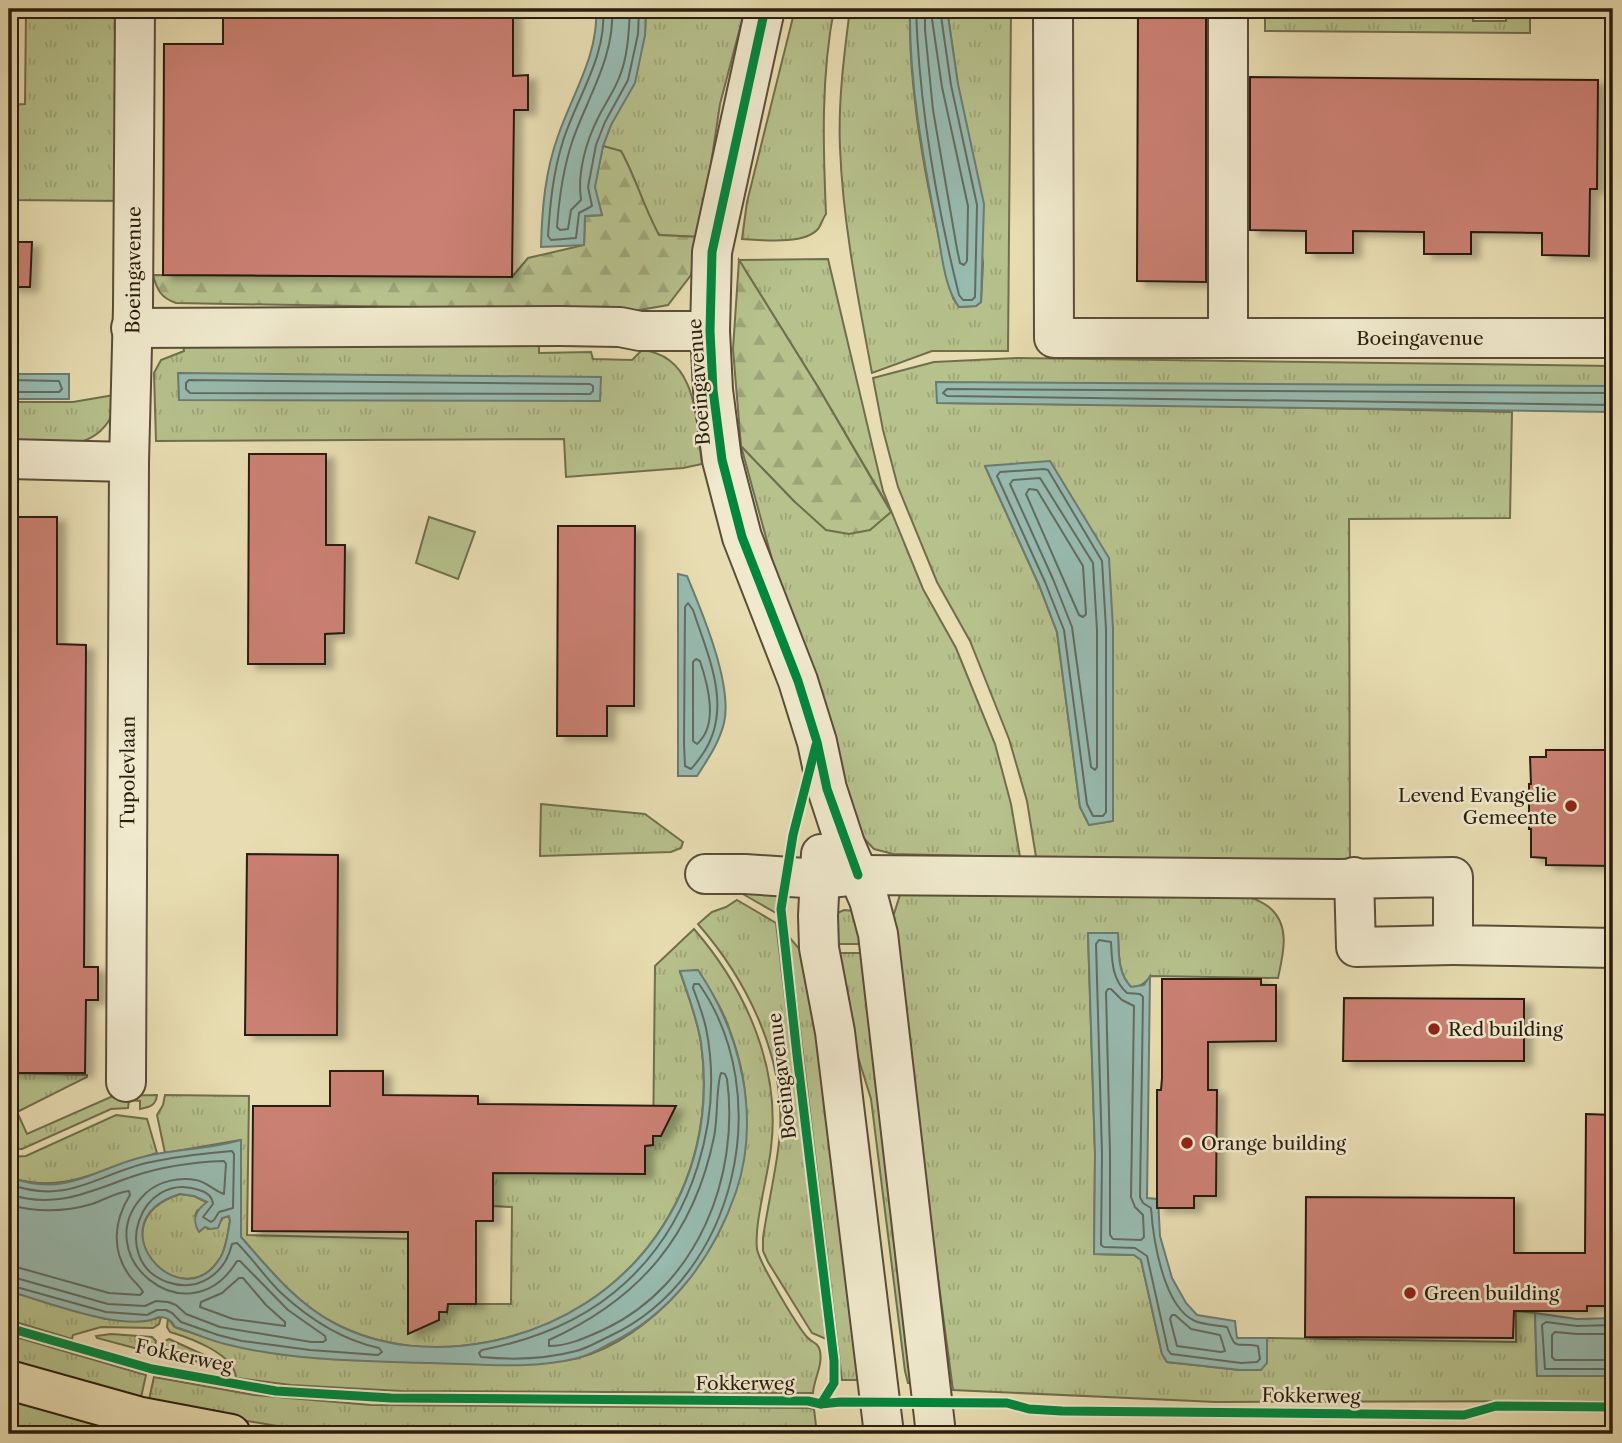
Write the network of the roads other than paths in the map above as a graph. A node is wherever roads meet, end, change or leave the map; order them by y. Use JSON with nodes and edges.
{"nodes":[{"id":1,"x":135,"y":9,"type":"edge"},
{"id":2,"x":765,"y":9,"type":"edge"},
{"id":3,"x":1053,"y":9,"type":"edge"},
{"id":4,"x":1228,"y":9,"type":"edge"},
{"id":5,"x":131,"y":328,"type":"junction"},
{"id":6,"x":710,"y":331,"type":"junction"},
{"id":7,"x":1228,"y":338,"type":"junction"},
{"id":8,"x":1613,"y":338,"type":"edge"},
{"id":9,"x":9,"y":459,"type":"edge"},
{"id":10,"x":129,"y":461,"type":"junction"},
{"id":11,"x":827,"y":789,"type":"junction"},
{"id":12,"x":705,"y":874,"type":"dead end"},
{"id":13,"x":858,"y":875,"type":"junction"},
{"id":14,"x":1354,"y":877,"type":"junction"},
{"id":15,"x":820,"y":879,"type":"junction"},
{"id":16,"x":1453,"y":945,"type":"junction"},
{"id":17,"x":1613,"y":948,"type":"edge"},
{"id":18,"x":126,"y":1082,"type":"dead end"},
{"id":19,"x":9,"y":1380,"type":"edge"},
{"id":20,"x":231,"y":1434,"type":"edge"},
{"id":21,"x":884,"y":1434,"type":"edge"},
{"id":22,"x":936,"y":1434,"type":"edge"}],
"edges":[{"from":1,"to":5,"type":"street","name":"Boeingavenue"},
{"from":2,"to":6,"type":"street","name":"Boeingavenue"},
{"from":3,"to":7,"type":"street","name":"Boeingavenue"},
{"from":4,"to":7,"type":"street"},
{"from":5,"to":6,"type":"street","name":"Boeingavenue"},
{"from":5,"to":10,"type":"street","name":"Tupolevlaan"},
{"from":6,"to":11,"type":"street","name":"Boeingavenue"},
{"from":7,"to":8,"type":"street","name":"Boeingavenue"},
{"from":9,"to":10,"type":"street"},
{"from":10,"to":18,"type":"street","name":"Tupolevlaan"},
{"from":11,"to":13,"type":"street","name":"Boeingavenue"},
{"from":11,"to":15,"type":"street","name":"Boeingavenue"},
{"from":12,"to":15,"type":"street"},
{"from":13,"to":14,"type":"street"},
{"from":13,"to":15,"type":"street"},
{"from":13,"to":22,"type":"street","name":"Boeingavenue"},
{"from":14,"to":16,"type":"street"},
{"from":14,"to":16,"type":"street"},
{"from":15,"to":21,"type":"street","name":"Boeingavenue"},
{"from":16,"to":17,"type":"street"},
{"from":19,"to":20,"type":"main road"}]}
